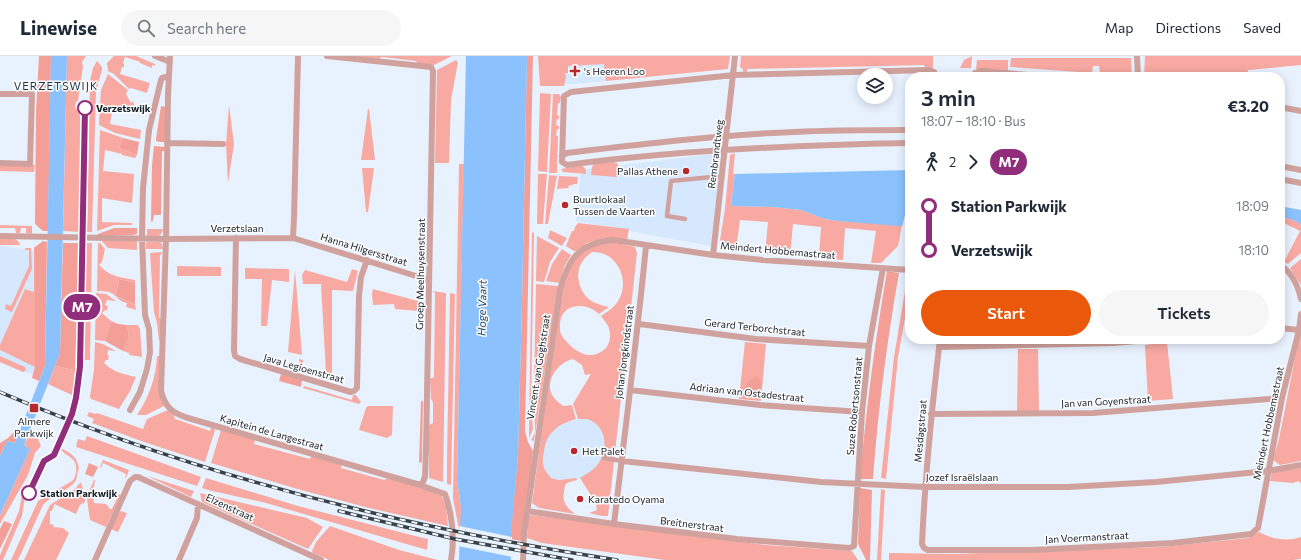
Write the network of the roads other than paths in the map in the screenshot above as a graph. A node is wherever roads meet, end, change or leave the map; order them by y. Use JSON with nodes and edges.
{"nodes":[{"id":1,"x":154,"y":56,"type":"edge"},
{"id":2,"x":298,"y":56,"type":"edge"},
{"id":3,"x":327,"y":56,"type":"edge"},
{"id":4,"x":735,"y":56,"type":"edge"},
{"id":5,"x":1137,"y":56,"type":"edge"},
{"id":6,"x":170,"y":59,"type":"edge"},
{"id":7,"x":931,"y":72,"type":"edge"},
{"id":8,"x":1138,"y":72,"type":"edge"},
{"id":9,"x":734,"y":75,"type":"junction"},
{"id":10,"x":169,"y":76,"type":"junction"},
{"id":11,"x":0,"y":94,"type":"edge"},
{"id":12,"x":156,"y":94,"type":"junction"},
{"id":13,"x":168,"y":95,"type":"junction"},
{"id":14,"x":1285,"y":108,"type":"edge"},
{"id":15,"x":1301,"y":111,"type":"edge"},
{"id":16,"x":905,"y":130,"type":"edge"},
{"id":17,"x":830,"y":131,"type":"junction"},
{"id":18,"x":727,"y":136,"type":"junction"},
{"id":19,"x":167,"y":143,"type":"junction"},
{"id":20,"x":905,"y":143,"type":"edge"},
{"id":21,"x":223,"y":144,"type":"dead end"},
{"id":22,"x":639,"y":144,"type":"junction"},
{"id":23,"x":829,"y":144,"type":"junction"},
{"id":24,"x":725,"y":150,"type":"junction"},
{"id":25,"x":562,"y":156,"type":"junction"},
{"id":26,"x":639,"y":156,"type":"junction"},
{"id":27,"x":0,"y":163,"type":"edge"},
{"id":28,"x":1285,"y":167,"type":"edge"},
{"id":29,"x":1301,"y":170,"type":"edge"},
{"id":30,"x":722,"y":176,"type":"junction"},
{"id":31,"x":1285,"y":180,"type":"edge"},
{"id":32,"x":1301,"y":183,"type":"edge"},
{"id":33,"x":685,"y":219,"type":"dead end"},
{"id":34,"x":0,"y":236,"type":"edge"},
{"id":35,"x":142,"y":238,"type":"junction"},
{"id":36,"x":236,"y":238,"type":"junction"},
{"id":37,"x":293,"y":238,"type":"junction"},
{"id":38,"x":166,"y":239,"type":"junction"},
{"id":39,"x":646,"y":246,"type":"junction"},
{"id":40,"x":713,"y":255,"type":"junction"},
{"id":41,"x":367,"y":260,"type":"junction"},
{"id":42,"x":883,"y":268,"type":"junction"},
{"id":43,"x":1285,"y":268,"type":"edge"},
{"id":44,"x":905,"y":270,"type":"edge"},
{"id":45,"x":429,"y":280,"type":"junction"},
{"id":46,"x":1301,"y":299,"type":"edge"},
{"id":47,"x":1301,"y":314,"type":"edge"},
{"id":48,"x":639,"y":324,"type":"junction"},
{"id":49,"x":1285,"y":329,"type":"edge"},
{"id":50,"x":1298,"y":330,"type":"junction"},
{"id":51,"x":939,"y":344,"type":"edge"},
{"id":52,"x":1070,"y":344,"type":"edge"},
{"id":53,"x":869,"y":346,"type":"junction"},
{"id":54,"x":939,"y":347,"type":"junction"},
{"id":55,"x":150,"y":349,"type":"junction"},
{"id":56,"x":163,"y":349,"type":"junction"},
{"id":57,"x":630,"y":390,"type":"junction"},
{"id":58,"x":1282,"y":398,"type":"junction"},
{"id":59,"x":130,"y":410,"type":"dead end"},
{"id":60,"x":862,"y":412,"type":"junction"},
{"id":61,"x":931,"y":414,"type":"junction"},
{"id":62,"x":605,"y":454,"type":"dead end"},
{"id":63,"x":622,"y":461,"type":"junction"},
{"id":64,"x":1301,"y":466,"type":"edge"},
{"id":65,"x":1268,"y":471,"type":"junction"},
{"id":66,"x":417,"y":484,"type":"junction"},
{"id":67,"x":857,"y":484,"type":"junction"},
{"id":68,"x":924,"y":487,"type":"junction"},
{"id":69,"x":198,"y":504,"type":"junction"},
{"id":70,"x":527,"y":511,"type":"junction"},
{"id":71,"x":614,"y":524,"type":"junction"},
{"id":72,"x":1251,"y":534,"type":"joint"},
{"id":73,"x":854,"y":546,"type":"joint"},
{"id":74,"x":924,"y":548,"type":"joint"},
{"id":75,"x":308,"y":557,"type":"edge"},
{"id":76,"x":95,"y":560,"type":"edge"},
{"id":77,"x":180,"y":560,"type":"edge"},
{"id":78,"x":322,"y":560,"type":"edge"},
{"id":79,"x":451,"y":560,"type":"edge"},
{"id":80,"x":523,"y":560,"type":"edge"}],
"edges":[{"from":1,"to":6,"type":"street","name":"Kapitein de Langestraat"},
{"from":2,"to":37,"type":"street"},
{"from":3,"to":45,"type":"street","name":"Groep Meelhuysenstraat"},
{"from":4,"to":9,"type":"street","name":"Rembrandtweg"},
{"from":5,"to":8,"type":"street"},
{"from":6,"to":10,"type":"street","name":"Kapitein de Langestraat"},
{"from":7,"to":9,"type":"street"},
{"from":9,"to":18,"type":"street","name":"Rembrandtweg"},
{"from":9,"to":25,"type":"street"},
{"from":10,"to":12,"type":"street"},
{"from":10,"to":13,"type":"street","name":"Kapitein de Langestraat"},
{"from":11,"to":27,"type":"street"},
{"from":12,"to":13,"type":"street"},
{"from":12,"to":35,"type":"street"},
{"from":13,"to":19,"type":"street","name":"Kapitein de Langestraat"},
{"from":14,"to":15,"type":"street"},
{"from":16,"to":17,"type":"street"},
{"from":17,"to":18,"type":"street"},
{"from":17,"to":23,"type":"street"},
{"from":18,"to":22,"type":"street"},
{"from":18,"to":24,"type":"street","name":"Rembrandtweg"},
{"from":19,"to":21,"type":"street"},
{"from":19,"to":38,"type":"street","name":"Kapitein de Langestraat"},
{"from":20,"to":23,"type":"street"},
{"from":22,"to":25,"type":"street"},
{"from":22,"to":26,"type":"street"},
{"from":23,"to":24,"type":"street"},
{"from":24,"to":26,"type":"street"},
{"from":24,"to":30,"type":"street","name":"Rembrandtweg"},
{"from":25,"to":26,"type":"street"},
{"from":28,"to":29,"type":"street"},
{"from":30,"to":33,"type":"street"},
{"from":30,"to":40,"type":"street","name":"Rembrandtweg"},
{"from":31,"to":32,"type":"street"},
{"from":34,"to":35,"type":"street","name":"Verzetslaan"},
{"from":35,"to":38,"type":"street","name":"Verzetslaan"},
{"from":35,"to":55,"type":"street"},
{"from":36,"to":37,"type":"street","name":"Verzetslaan"},
{"from":36,"to":38,"type":"street","name":"Verzetslaan"},
{"from":36,"to":41,"type":"street","name":"Java Legioenstraat"},
{"from":37,"to":41,"type":"street","name":"Hanna Hilgersstraat"},
{"from":38,"to":56,"type":"street","name":"Kapitein de Langestraat"},
{"from":39,"to":40,"type":"street","name":"Meindert Hobbemastraat"},
{"from":39,"to":48,"type":"street","name":"Johan Jongkindstraat"},
{"from":39,"to":70,"type":"street","name":"Vincent van Goghstraat"},
{"from":40,"to":42,"type":"street","name":"Meindert Hobbemastraat"},
{"from":41,"to":45,"type":"street","name":"Hanna Hilgersstraat"},
{"from":42,"to":44,"type":"street","name":"Meindert Hobbemastraat"},
{"from":42,"to":53,"type":"street","name":"Suze Robertsonstraat"},
{"from":43,"to":46,"type":"street"},
{"from":45,"to":66,"type":"street","name":"Groep Meelhuysenstraat"},
{"from":47,"to":50,"type":"street","name":"Meindert Hobbemastraat"},
{"from":48,"to":53,"type":"street","name":"Gerard Terborchstraat"},
{"from":48,"to":57,"type":"street","name":"Johan Jongkindstraat"},
{"from":49,"to":50,"type":"street"},
{"from":50,"to":58,"type":"street","name":"Meindert Hobbemastraat"},
{"from":51,"to":54,"type":"street","name":"Mesdagstraat"},
{"from":52,"to":54,"type":"street"},
{"from":53,"to":60,"type":"street","name":"Suze Robertsonstraat"},
{"from":54,"to":61,"type":"street","name":"Mesdagstraat"},
{"from":55,"to":56,"type":"street"},
{"from":55,"to":59,"type":"street"},
{"from":56,"to":66,"type":"street","name":"Kapitein de Langestraat"},
{"from":57,"to":60,"type":"street","name":"Adriaan van Ostadestraat"},
{"from":57,"to":63,"type":"street","name":"Johan Jongkindstraat"},
{"from":58,"to":61,"type":"street","name":"Jan van Goyenstraat"},
{"from":58,"to":65,"type":"street","name":"Meindert Hobbemastraat"},
{"from":60,"to":67,"type":"street","name":"Suze Robertsonstraat"},
{"from":61,"to":68,"type":"street","name":"Mesdagstraat"},
{"from":62,"to":63,"type":"street"},
{"from":63,"to":67,"type":"street","name":"Jozef Israëlslaan"},
{"from":63,"to":71,"type":"street","name":"Johan Jongkindstraat"},
{"from":64,"to":65,"type":"street","name":"Jozef Israëlslaan"},
{"from":65,"to":68,"type":"street","name":"Jozef Israëlslaan"},
{"from":65,"to":72,"type":"street","name":"Meindert Hobbemastraat"},
{"from":66,"to":79,"type":"street","name":"Kapitein de Langestraat"},
{"from":67,"to":68,"type":"street","name":"Jozef Israëlslaan"},
{"from":67,"to":73,"type":"street","name":"Suze Robertsonstraat"},
{"from":68,"to":74,"type":"street","name":"Mesdagstraat"},
{"from":69,"to":75,"type":"street","name":"Elzenstraat"},
{"from":69,"to":76,"type":"street","name":"Elzenstraat"},
{"from":69,"to":77,"type":"street"},
{"from":70,"to":71,"type":"street","name":"Breitnerstraat"},
{"from":70,"to":80,"type":"street","name":"Vincent van Goghstraat"},
{"from":71,"to":73,"type":"street","name":"Breitnerstraat"},
{"from":72,"to":74,"type":"street","name":"Jan Voermanstraat"},
{"from":75,"to":78,"type":"street","name":"Elzenstraat"}]}
